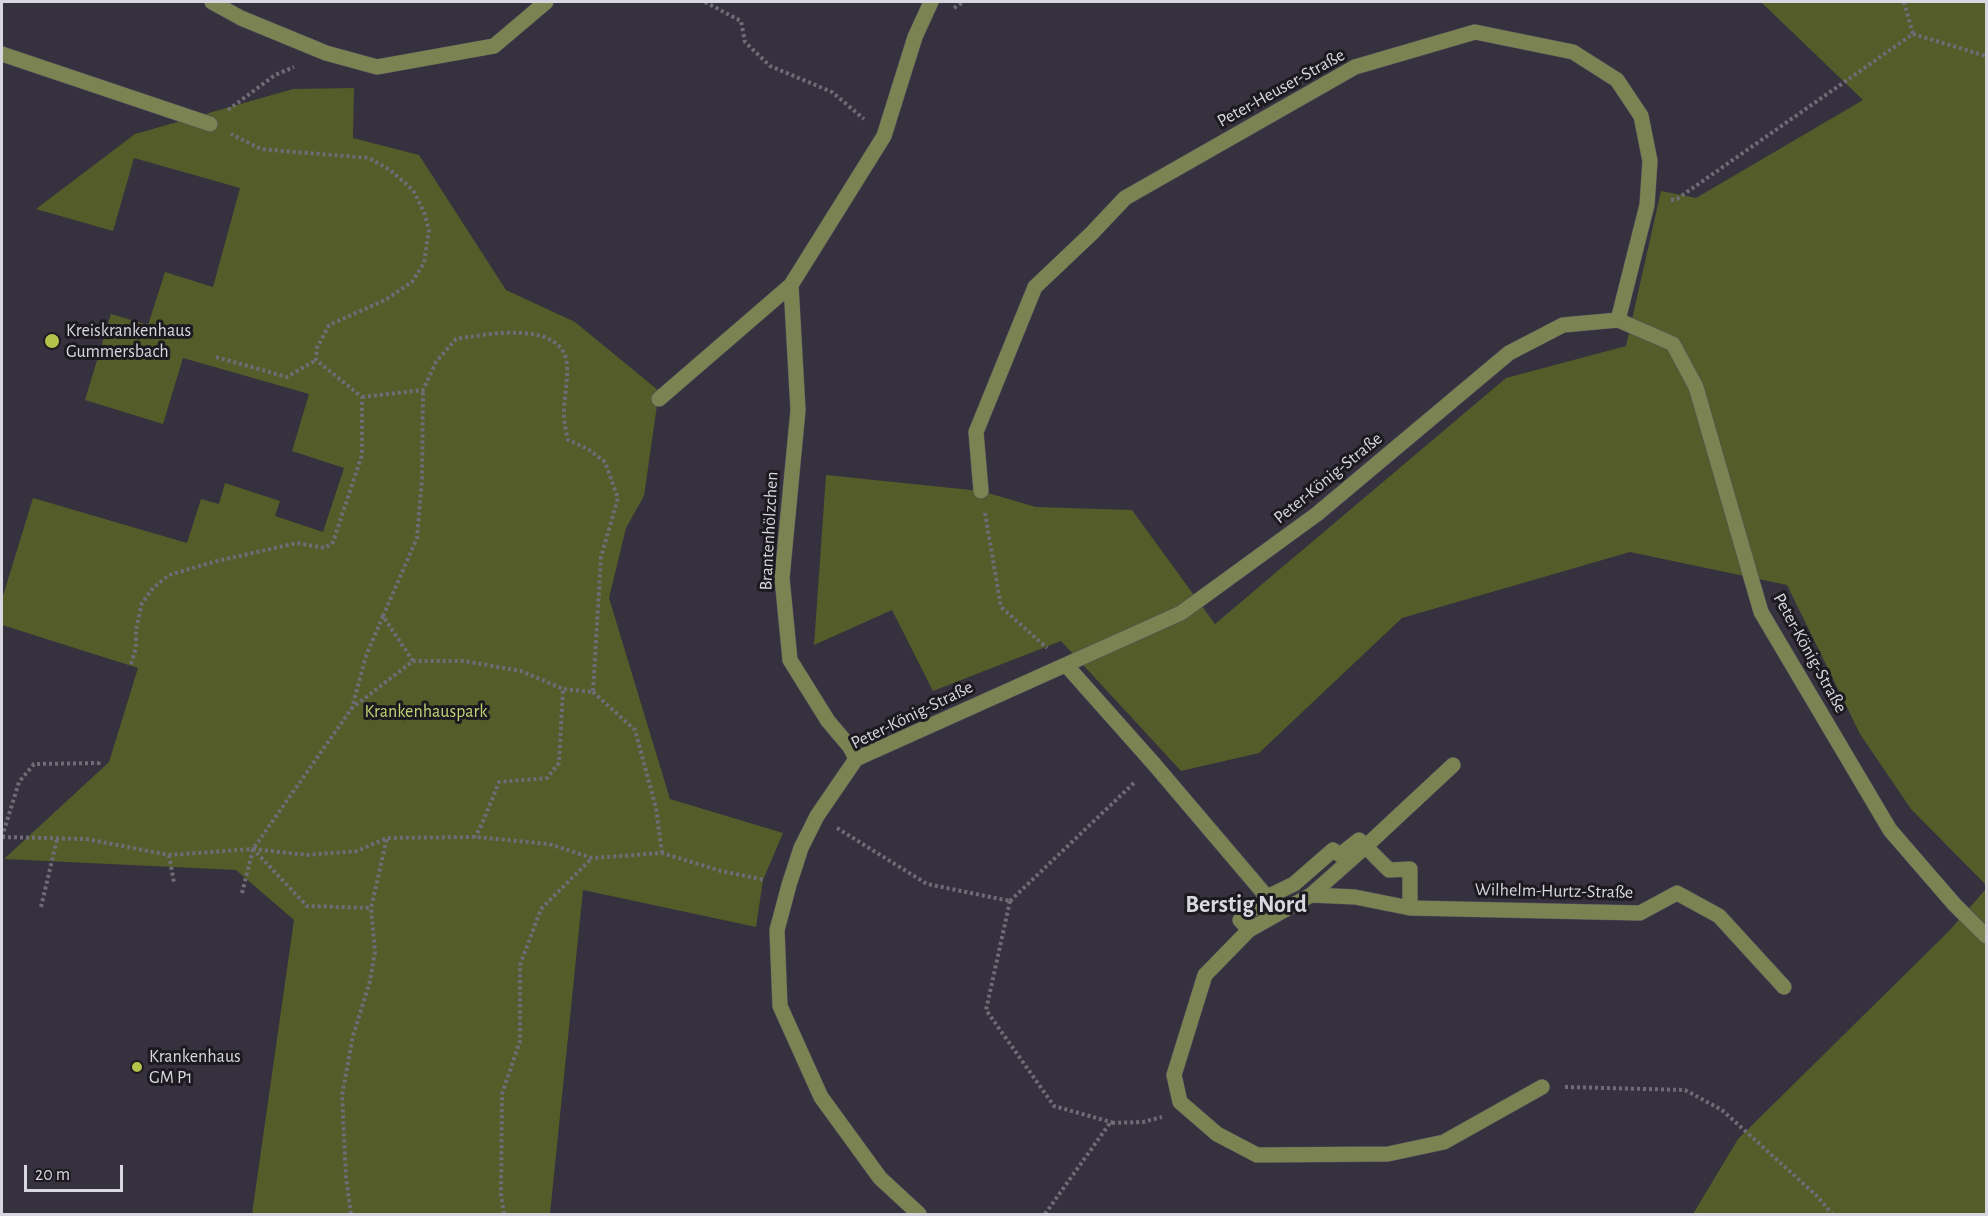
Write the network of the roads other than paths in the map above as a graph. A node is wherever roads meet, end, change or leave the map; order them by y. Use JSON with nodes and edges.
{"nodes":[{"id":1,"x":212,"y":2,"type":"edge"},
{"id":2,"x":546,"y":2,"type":"edge"},
{"id":3,"x":931,"y":2,"type":"edge"},
{"id":4,"x":2,"y":54,"type":"edge"},
{"id":5,"x":210,"y":124,"type":"road end"},
{"id":6,"x":791,"y":285,"type":"junction"},
{"id":7,"x":1618,"y":320,"type":"junction"},
{"id":8,"x":658,"y":399,"type":"dead end"},
{"id":9,"x":981,"y":491,"type":"road end"},
{"id":10,"x":1066,"y":665,"type":"junction"},
{"id":11,"x":856,"y":759,"type":"junction"},
{"id":12,"x":1454,"y":765,"type":"dead end"},
{"id":13,"x":1365,"y":847,"type":"junction"},
{"id":14,"x":1311,"y":895,"type":"junction"},
{"id":15,"x":1267,"y":897,"type":"junction"},
{"id":16,"x":1410,"y":908,"type":"junction"},
{"id":17,"x":1282,"y":911,"type":"junction"},
{"id":18,"x":1250,"y":930,"type":"junction"},
{"id":19,"x":1986,"y":936,"type":"edge"},
{"id":20,"x":1784,"y":987,"type":"dead end"},
{"id":21,"x":1542,"y":1087,"type":"road end"},
{"id":22,"x":919,"y":1215,"type":"edge"}],
"edges":[{"from":1,"to":2,"type":"street"},
{"from":3,"to":6,"type":"street"},
{"from":4,"to":5,"type":"street"},
{"from":6,"to":8,"type":"street"},
{"from":6,"to":11,"type":"street","name":"Brantenhölzchen"},
{"from":7,"to":9,"type":"street","name":"Peter-Heuser-Straße"},
{"from":7,"to":10,"type":"street","name":"Peter-König-Straße"},
{"from":7,"to":19,"type":"street","name":"Peter-König-Straße"},
{"from":10,"to":11,"type":"street","name":"Peter-König-Straße"},
{"from":10,"to":15,"type":"street"},
{"from":11,"to":22,"type":"street","name":"Peter-König-Straße"},
{"from":12,"to":13,"type":"street"},
{"from":13,"to":14,"type":"street"},
{"from":13,"to":15,"type":"street"},
{"from":13,"to":16,"type":"street"},
{"from":14,"to":16,"type":"street"},
{"from":14,"to":17,"type":"street"},
{"from":15,"to":17,"type":"street"},
{"from":15,"to":18,"type":"street"},
{"from":16,"to":20,"type":"street","name":"Wilhelm-Hurtz-Straße"},
{"from":17,"to":18,"type":"street"},
{"from":18,"to":21,"type":"street"}]}
